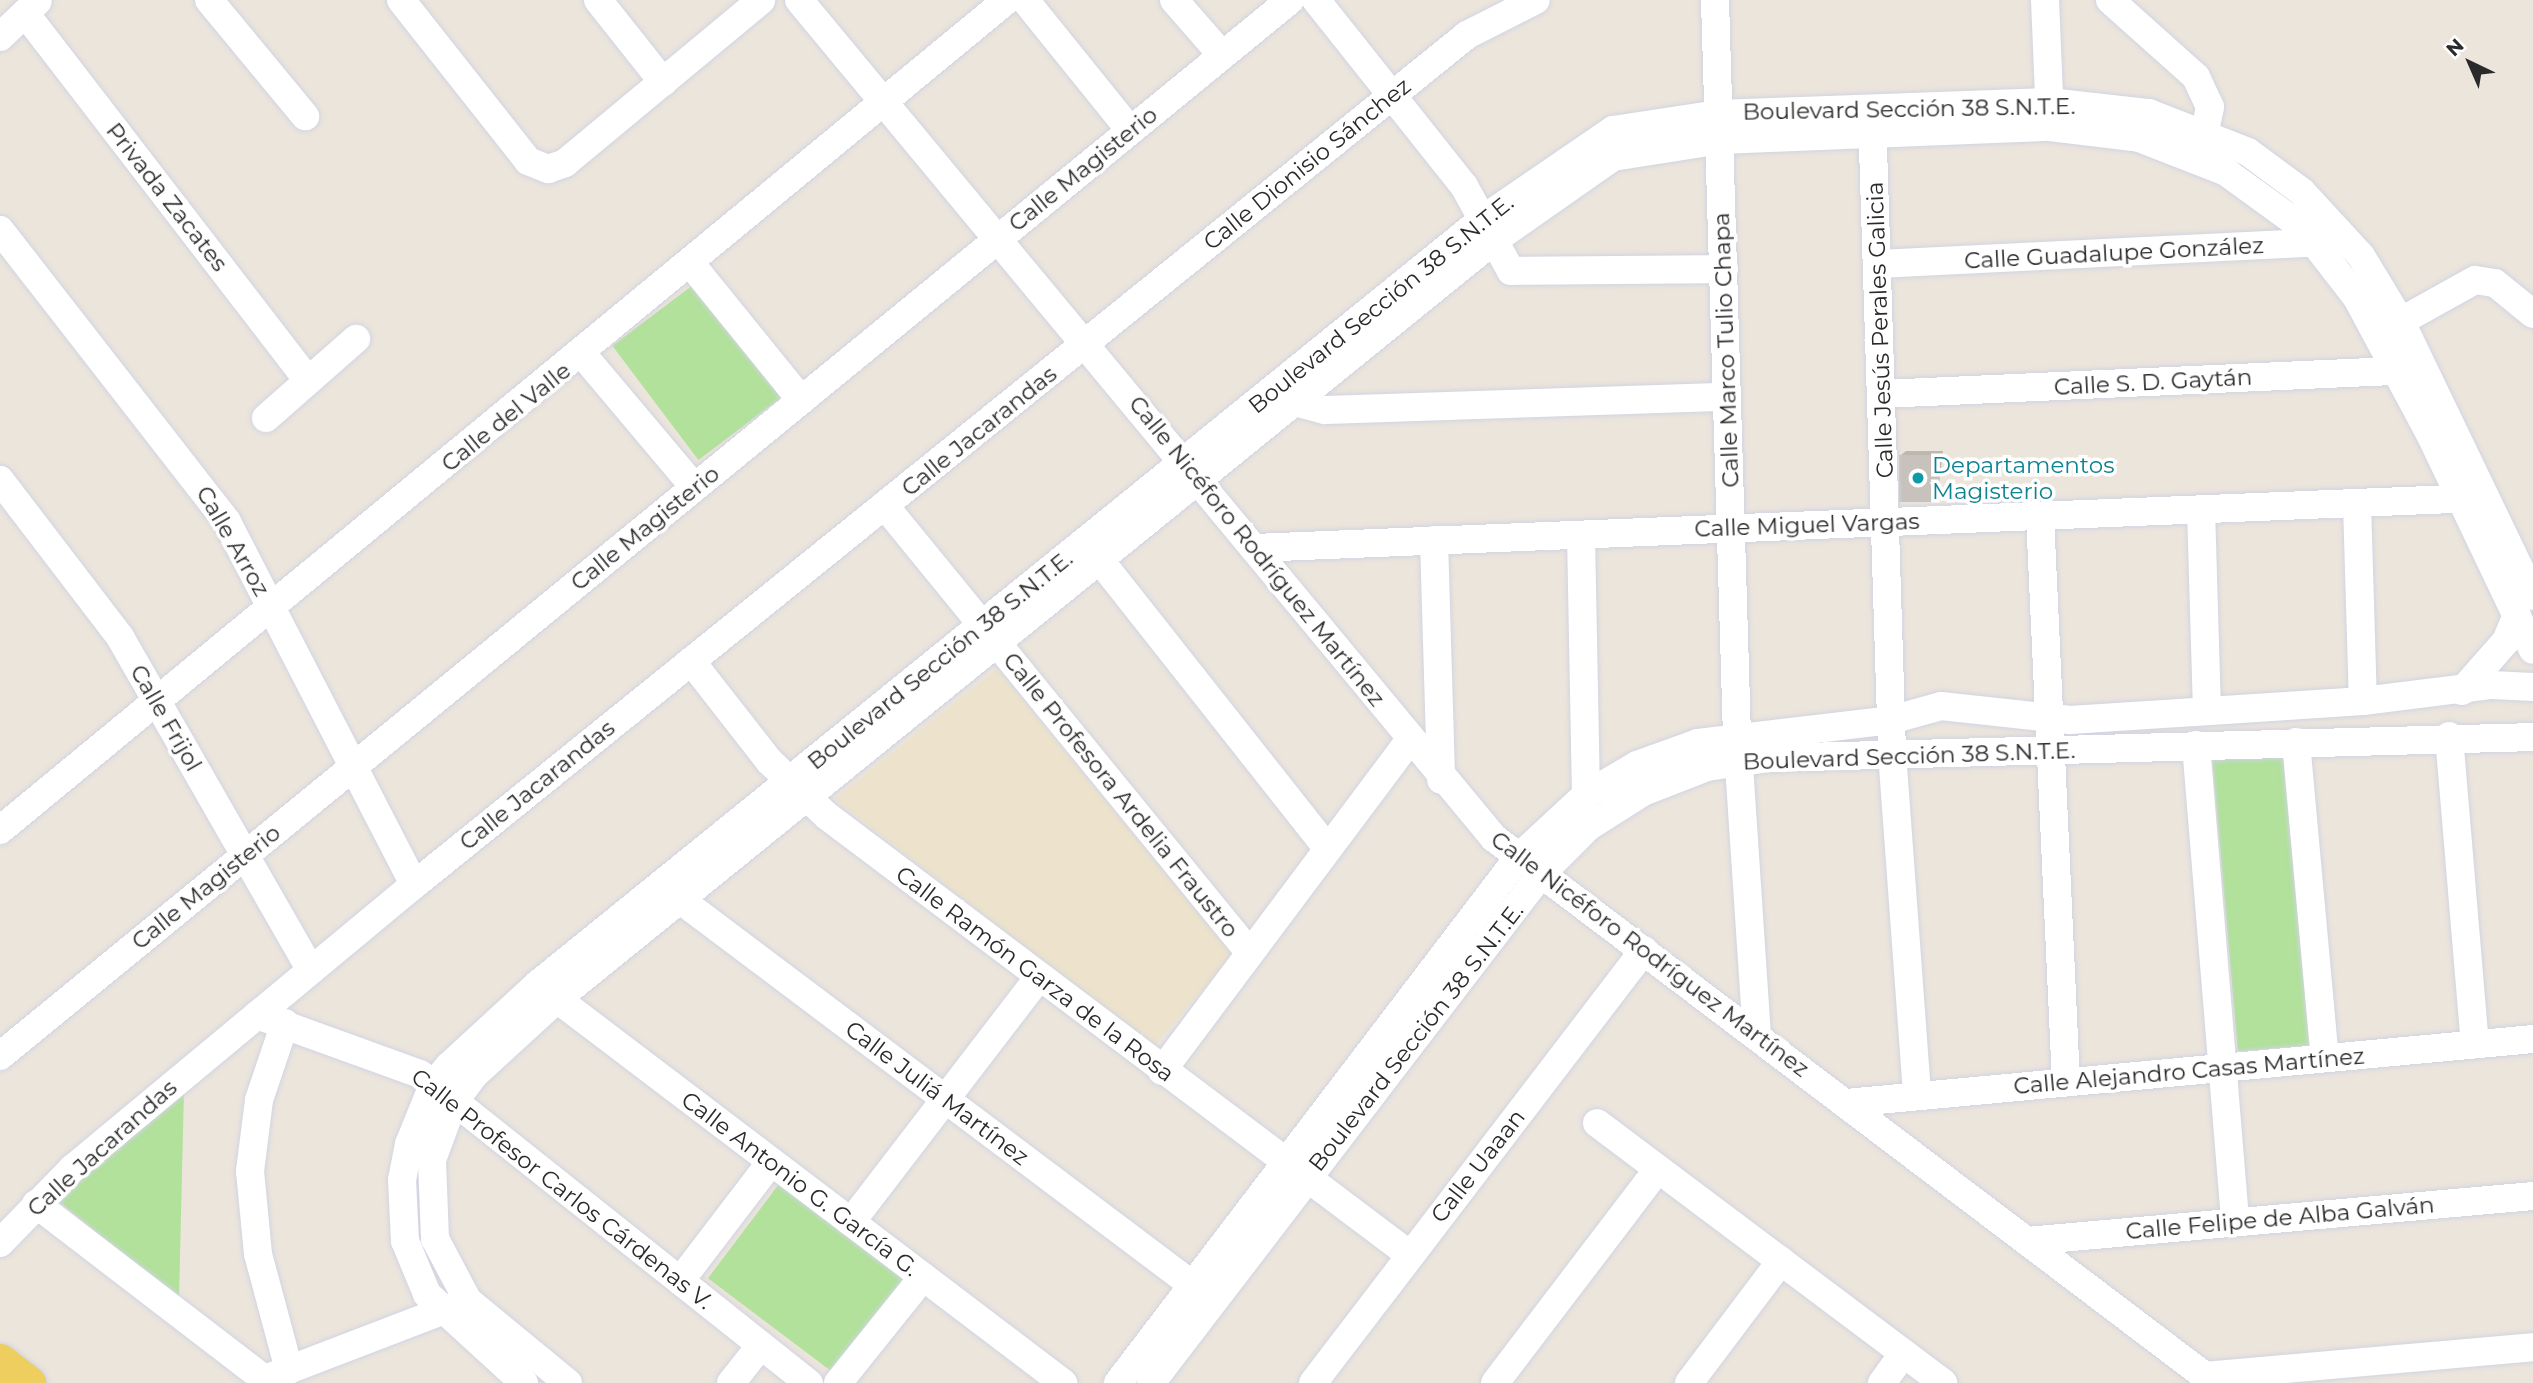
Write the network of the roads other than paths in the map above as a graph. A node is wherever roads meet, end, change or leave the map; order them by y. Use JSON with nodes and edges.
{"nodes":[{"id":1,"x":209,"y":0,"type":"edge"},
{"id":2,"x":401,"y":0,"type":"edge"},
{"id":3,"x":598,"y":0,"type":"edge"},
{"id":4,"x":761,"y":0,"type":"edge"},
{"id":5,"x":799,"y":0,"type":"edge"},
{"id":6,"x":1007,"y":0,"type":"edge"},
{"id":7,"x":1025,"y":0,"type":"edge"},
{"id":8,"x":1174,"y":0,"type":"edge"},
{"id":9,"x":1290,"y":0,"type":"edge"},
{"id":10,"x":1316,"y":0,"type":"edge"},
{"id":11,"x":1536,"y":0,"type":"edge"},
{"id":12,"x":1715,"y":0,"type":"edge"},
{"id":13,"x":2045,"y":0,"type":"edge"},
{"id":14,"x":2110,"y":0,"type":"edge"},
{"id":15,"x":32,"y":7,"type":"edge"},
{"id":16,"x":0,"y":37,"type":"edge"},
{"id":17,"x":1222,"y":55,"type":"junction"},
{"id":18,"x":663,"y":82,"type":"junction"},
{"id":19,"x":1392,"y":95,"type":"junction"},
{"id":20,"x":885,"y":103,"type":"junction"},
{"id":21,"x":2050,"y":115,"type":"junction"},
{"id":22,"x":305,"y":116,"type":"dead end"},
{"id":23,"x":1872,"y":121,"type":"junction"},
{"id":24,"x":1719,"y":127,"type":"junction"},
{"id":25,"x":1130,"y":130,"type":"junction"},
{"id":26,"x":2203,"y":145,"type":"junction"},
{"id":27,"x":0,"y":230,"type":"edge"},
{"id":28,"x":1488,"y":230,"type":"junction"},
{"id":29,"x":999,"y":238,"type":"junction"},
{"id":30,"x":2350,"y":241,"type":"junction"},
{"id":31,"x":2318,"y":243,"type":"junction"},
{"id":32,"x":691,"y":264,"type":"junction"},
{"id":33,"x":1877,"y":264,"type":"junction"},
{"id":34,"x":1724,"y":269,"type":"junction"},
{"id":35,"x":2529,"y":303,"type":"edge"},
{"id":36,"x":2389,"y":328,"type":"junction"},
{"id":37,"x":356,"y":339,"type":"dead end"},
{"id":38,"x":1088,"y":344,"type":"junction"},
{"id":39,"x":583,"y":355,"type":"junction"},
{"id":40,"x":2411,"y":370,"type":"junction"},
{"id":41,"x":308,"y":381,"type":"junction"},
{"id":42,"x":1272,"y":393,"type":"junction"},
{"id":43,"x":1882,"y":394,"type":"junction"},
{"id":44,"x":1727,"y":397,"type":"junction"},
{"id":45,"x":801,"y":400,"type":"junction"},
{"id":46,"x":1298,"y":404,"type":"junction"},
{"id":47,"x":266,"y":418,"type":"dead end"},
{"id":48,"x":1192,"y":472,"type":"junction"},
{"id":49,"x":0,"y":480,"type":"edge"},
{"id":50,"x":694,"y":487,"type":"junction"},
{"id":51,"x":2474,"y":499,"type":"junction"},
{"id":52,"x":2357,"y":503,"type":"junction"},
{"id":53,"x":886,"y":506,"type":"junction"},
{"id":54,"x":2201,"y":509,"type":"junction"},
{"id":55,"x":2040,"y":516,"type":"junction"},
{"id":56,"x":1886,"y":522,"type":"junction"},
{"id":57,"x":1731,"y":528,"type":"junction"},
{"id":58,"x":1581,"y":535,"type":"junction"},
{"id":59,"x":1434,"y":540,"type":"junction"},
{"id":60,"x":1254,"y":548,"type":"junction"},
{"id":61,"x":1093,"y":552,"type":"junction"},
{"id":62,"x":2525,"y":606,"type":"edge"},
{"id":63,"x":272,"y":608,"type":"junction"},
{"id":64,"x":990,"y":635,"type":"junction"},
{"id":65,"x":2533,"y":650,"type":"edge"},
{"id":66,"x":691,"y":662,"type":"junction"},
{"id":67,"x":2533,"y":687,"type":"edge"},
{"id":68,"x":2462,"y":691,"type":"junction"},
{"id":69,"x":2363,"y":701,"type":"junction"},
{"id":70,"x":157,"y":702,"type":"junction"},
{"id":71,"x":2207,"y":711,"type":"junction"},
{"id":72,"x":1891,"y":720,"type":"junction"},
{"id":73,"x":2048,"y":720,"type":"junction"},
{"id":74,"x":2449,"y":736,"type":"junction"},
{"id":75,"x":2533,"y":737,"type":"edge"},
{"id":76,"x":1410,"y":740,"type":"junction"},
{"id":77,"x":2297,"y":742,"type":"junction"},
{"id":78,"x":2196,"y":745,"type":"junction"},
{"id":79,"x":1738,"y":748,"type":"junction"},
{"id":80,"x":2049,"y":750,"type":"junction"},
{"id":81,"x":1892,"y":752,"type":"junction"},
{"id":82,"x":353,"y":766,"type":"junction"},
{"id":83,"x":1441,"y":780,"type":"junction"},
{"id":84,"x":798,"y":790,"type":"junction"},
{"id":85,"x":1586,"y":795,"type":"junction"},
{"id":86,"x":0,"y":830,"type":"edge"},
{"id":87,"x":1328,"y":849,"type":"junction"},
{"id":88,"x":244,"y":855,"type":"junction"},
{"id":89,"x":1518,"y":858,"type":"junction"},
{"id":90,"x":1541,"y":874,"type":"junction"},
{"id":91,"x":414,"y":885,"type":"junction"},
{"id":92,"x":671,"y":893,"type":"junction"},
{"id":93,"x":1644,"y":950,"type":"junction"},
{"id":94,"x":1250,"y":954,"type":"junction"},
{"id":95,"x":311,"y":971,"type":"junction"},
{"id":96,"x":1039,"y":977,"type":"junction"},
{"id":97,"x":548,"y":991,"type":"junction"},
{"id":98,"x":257,"y":1015,"type":"junction"},
{"id":99,"x":285,"y":1023,"type":"junction"},
{"id":100,"x":1758,"y":1036,"type":"junction"},
{"id":101,"x":2533,"y":1039,"type":"edge"},
{"id":102,"x":2475,"y":1044,"type":"junction"},
{"id":103,"x":0,"y":1056,"type":"edge"},
{"id":104,"x":2325,"y":1058,"type":"junction"},
{"id":105,"x":2222,"y":1068,"type":"junction"},
{"id":106,"x":1162,"y":1071,"type":"junction"},
{"id":107,"x":2066,"y":1082,"type":"junction"},
{"id":108,"x":443,"y":1094,"type":"junction"},
{"id":109,"x":1917,"y":1096,"type":"junction"},
{"id":110,"x":945,"y":1099,"type":"junction"},
{"id":111,"x":1846,"y":1103,"type":"junction"},
{"id":112,"x":1597,"y":1123,"type":"dead end"},
{"id":113,"x":771,"y":1162,"type":"junction"},
{"id":114,"x":1658,"y":1169,"type":"junction"},
{"id":115,"x":1295,"y":1171,"type":"junction"},
{"id":116,"x":2533,"y":1196,"type":"edge"},
{"id":117,"x":36,"y":1204,"type":"junction"},
{"id":118,"x":851,"y":1222,"type":"junction"},
{"id":119,"x":2235,"y":1222,"type":"junction"},
{"id":120,"x":2027,"y":1241,"type":"junction"},
{"id":121,"x":0,"y":1243,"type":"edge"},
{"id":122,"x":1410,"y":1255,"type":"junction"},
{"id":123,"x":1781,"y":1261,"type":"junction"},
{"id":124,"x":923,"y":1277,"type":"junction"},
{"id":125,"x":680,"y":1281,"type":"junction"},
{"id":126,"x":1202,"y":1293,"type":"junction"},
{"id":127,"x":468,"y":1301,"type":"junction"},
{"id":128,"x":442,"y":1312,"type":"junction"},
{"id":129,"x":761,"y":1345,"type":"junction"},
{"id":130,"x":2533,"y":1347,"type":"edge"},
{"id":131,"x":1904,"y":1353,"type":"junction"},
{"id":132,"x":0,"y":1361,"type":"edge"},
{"id":133,"x":274,"y":1378,"type":"edge"},
{"id":134,"x":2209,"y":1380,"type":"edge"},
{"id":135,"x":28,"y":1383,"type":"edge"},
{"id":136,"x":524,"y":1383,"type":"edge"},
{"id":137,"x":568,"y":1383,"type":"edge"},
{"id":138,"x":731,"y":1383,"type":"edge"},
{"id":139,"x":809,"y":1383,"type":"edge"},
{"id":140,"x":838,"y":1383,"type":"edge"},
{"id":141,"x":1063,"y":1383,"type":"edge"},
{"id":142,"x":1118,"y":1383,"type":"edge"},
{"id":143,"x":1151,"y":1383,"type":"edge"},
{"id":144,"x":1313,"y":1383,"type":"edge"},
{"id":145,"x":1494,"y":1383,"type":"edge"},
{"id":146,"x":1689,"y":1383,"type":"edge"},
{"id":147,"x":1882,"y":1383,"type":"edge"},
{"id":148,"x":1943,"y":1383,"type":"edge"}],
"edges":[{"from":1,"to":22,"type":"street"},
{"from":2,"to":18,"type":"street"},
{"from":3,"to":18,"type":"street"},
{"from":4,"to":18,"type":"street"},
{"from":5,"to":20,"type":"street","name":"Calle Nicéforo Rodríguez Martínez"},
{"from":6,"to":20,"type":"street","name":"Calle del Valle"},
{"from":7,"to":25,"type":"street"},
{"from":8,"to":17,"type":"street"},
{"from":9,"to":17,"type":"street","name":"Calle Magisterio"},
{"from":10,"to":19,"type":"street"},
{"from":11,"to":19,"type":"street","name":"Calle Dionisio Sánchez"},
{"from":12,"to":24,"type":"street","name":"Calle Marco Tulio Chapa"},
{"from":13,"to":21,"type":"street"},
{"from":14,"to":26,"type":"street"},
{"from":15,"to":16,"type":"street"},
{"from":15,"to":41,"type":"street","name":"Privada Zacates"},
{"from":17,"to":25,"type":"street","name":"Calle Magisterio"},
{"from":19,"to":28,"type":"street"},
{"from":19,"to":38,"type":"street","name":"Calle Dionisio Sánchez"},
{"from":20,"to":29,"type":"street","name":"Calle Nicéforo Rodríguez Martínez"},
{"from":20,"to":32,"type":"street","name":"Calle del Valle"},
{"from":21,"to":23,"type":"street","name":"Boulevard Sección 38 S.N.T.E."},
{"from":21,"to":26,"type":"street","name":"Boulevard Sección 38 S.N.T.E."},
{"from":23,"to":24,"type":"street","name":"Boulevard Sección 38 S.N.T.E."},
{"from":23,"to":33,"type":"street","name":"Calle Jesús Perales Galicia"},
{"from":24,"to":28,"type":"street","name":"Boulevard Sección 38 S.N.T.E."},
{"from":24,"to":34,"type":"street","name":"Calle Marco Tulio Chapa"},
{"from":25,"to":29,"type":"street","name":"Calle Magisterio"},
{"from":26,"to":30,"type":"street","name":"Boulevard Sección 38 S.N.T.E."},
{"from":26,"to":31,"type":"street","name":"Boulevard Sección 38 S.N.T.E."},
{"from":27,"to":63,"type":"street","name":"Calle Arroz"},
{"from":28,"to":34,"type":"street"},
{"from":28,"to":42,"type":"street","name":"Boulevard Sección 38 S.N.T.E."},
{"from":28,"to":46,"type":"street","name":"Boulevard Sección 38 S.N.T.E."},
{"from":29,"to":38,"type":"street","name":"Calle Nicéforo Rodríguez Martínez"},
{"from":29,"to":45,"type":"street","name":"Calle Magisterio"},
{"from":30,"to":31,"type":"street","name":"Calle Guadalupe González"},
{"from":30,"to":36,"type":"street","name":"Boulevard Sección 38 S.N.T.E."},
{"from":31,"to":33,"type":"street","name":"Calle Guadalupe González"},
{"from":31,"to":36,"type":"street","name":"Boulevard Sección 38 S.N.T.E."},
{"from":32,"to":39,"type":"street","name":"Calle del Valle"},
{"from":32,"to":45,"type":"street"},
{"from":33,"to":43,"type":"street","name":"Calle Jesús Perales Galicia"},
{"from":34,"to":44,"type":"street","name":"Calle Marco Tulio Chapa"},
{"from":35,"to":36,"type":"street"},
{"from":36,"to":40,"type":"street","name":"Boulevard Sección 38 S.N.T.E."},
{"from":37,"to":41,"type":"street"},
{"from":38,"to":48,"type":"street","name":"Calle Nicéforo Rodríguez Martínez"},
{"from":38,"to":53,"type":"street","name":"Calle Jacarandas"},
{"from":39,"to":50,"type":"street"},
{"from":39,"to":63,"type":"street","name":"Calle del Valle"},
{"from":40,"to":43,"type":"street","name":"Calle S. D. Gaytán"},
{"from":40,"to":51,"type":"street","name":"Boulevard Sección 38 S.N.T.E."},
{"from":41,"to":47,"type":"street"},
{"from":42,"to":46,"type":"street"},
{"from":42,"to":48,"type":"street","name":"Boulevard Sección 38 S.N.T.E."},
{"from":43,"to":56,"type":"street","name":"Calle Jesús Perales Galicia"},
{"from":44,"to":46,"type":"street"},
{"from":44,"to":57,"type":"street","name":"Calle Marco Tulio Chapa"},
{"from":45,"to":50,"type":"street","name":"Calle Magisterio"},
{"from":46,"to":48,"type":"street","name":"Boulevard Sección 38 S.N.T.E."},
{"from":48,"to":60,"type":"street","name":"Calle Nicéforo Rodríguez Martínez"},
{"from":48,"to":61,"type":"street","name":"Boulevard Sección 38 S.N.T.E."},
{"from":49,"to":70,"type":"street","name":"Calle Frijol"},
{"from":50,"to":82,"type":"street","name":"Calle Magisterio"},
{"from":51,"to":52,"type":"street","name":"Calle Miguel Vargas"},
{"from":51,"to":62,"type":"street","name":"Boulevard Sección 38 S.N.T.E."},
{"from":52,"to":54,"type":"street","name":"Calle Miguel Vargas"},
{"from":52,"to":69,"type":"street"},
{"from":53,"to":64,"type":"street","name":"Calle Profesora Ardelia Fraustro"},
{"from":53,"to":66,"type":"street","name":"Calle Jacarandas"},
{"from":54,"to":55,"type":"street","name":"Calle Miguel Vargas"},
{"from":54,"to":71,"type":"street"},
{"from":55,"to":56,"type":"street","name":"Calle Miguel Vargas"},
{"from":55,"to":73,"type":"street"},
{"from":56,"to":57,"type":"street","name":"Calle Miguel Vargas"},
{"from":56,"to":72,"type":"street","name":"Calle Jesús Perales Galicia"},
{"from":57,"to":58,"type":"street","name":"Calle Miguel Vargas"},
{"from":57,"to":79,"type":"street","name":"Calle Marco Tulio Chapa"},
{"from":58,"to":59,"type":"street","name":"Calle Miguel Vargas"},
{"from":58,"to":85,"type":"street"},
{"from":59,"to":60,"type":"street","name":"Calle Miguel Vargas"},
{"from":59,"to":83,"type":"street"},
{"from":60,"to":76,"type":"street","name":"Calle Nicéforo Rodríguez Martínez"},
{"from":61,"to":64,"type":"street","name":"Boulevard Sección 38 S.N.T.E."},
{"from":61,"to":87,"type":"street"},
{"from":62,"to":65,"type":"street","name":"Boulevard Sección 38 S.N.T.E."},
{"from":62,"to":68,"type":"street"},
{"from":63,"to":70,"type":"street","name":"Calle del Valle"},
{"from":63,"to":82,"type":"street","name":"Calle Arroz"},
{"from":64,"to":84,"type":"street","name":"Boulevard Sección 38 S.N.T.E."},
{"from":64,"to":94,"type":"street","name":"Calle Profesora Ardelia Fraustro"},
{"from":66,"to":84,"type":"street","name":"Calle Ramón Garza de la Rosa"},
{"from":66,"to":91,"type":"street","name":"Calle Jacarandas"},
{"from":67,"to":68,"type":"street","name":"Boulevard Sección 38 S.N.T.E."},
{"from":68,"to":69,"type":"street","name":"Boulevard Sección 38 S.N.T.E."},
{"from":69,"to":71,"type":"street","name":"Boulevard Sección 38 S.N.T.E."},
{"from":70,"to":86,"type":"street","name":"Calle del Valle"},
{"from":70,"to":88,"type":"street","name":"Calle Frijol"},
{"from":71,"to":73,"type":"street","name":"Boulevard Sección 38 S.N.T.E."},
{"from":72,"to":73,"type":"street","name":"Boulevard Sección 38 S.N.T.E."},
{"from":72,"to":79,"type":"street","name":"Boulevard Sección 38 S.N.T.E."},
{"from":72,"to":81,"type":"street","name":"Calle Jesús Perales Galicia"},
{"from":73,"to":80,"type":"street"},
{"from":74,"to":75,"type":"street","name":"Boulevard Sección 38 S.N.T.E."},
{"from":74,"to":77,"type":"street","name":"Boulevard Sección 38 S.N.T.E."},
{"from":74,"to":102,"type":"street"},
{"from":76,"to":83,"type":"street","name":"Calle Nicéforo Rodríguez Martínez"},
{"from":76,"to":87,"type":"street"},
{"from":77,"to":78,"type":"street","name":"Boulevard Sección 38 S.N.T.E."},
{"from":77,"to":104,"type":"street"},
{"from":78,"to":80,"type":"street","name":"Boulevard Sección 38 S.N.T.E."},
{"from":78,"to":105,"type":"street"},
{"from":79,"to":81,"type":"street","name":"Boulevard Sección 38 S.N.T.E."},
{"from":79,"to":85,"type":"street","name":"Boulevard Sección 38 S.N.T.E."},
{"from":79,"to":90,"type":"street","name":"Boulevard Sección 38 S.N.T.E."},
{"from":79,"to":100,"type":"street","name":"Calle Marco Tulio Chapa"},
{"from":80,"to":81,"type":"street","name":"Boulevard Sección 38 S.N.T.E."},
{"from":80,"to":107,"type":"street"},
{"from":81,"to":109,"type":"street","name":"Calle Jesús Perales Galicia"},
{"from":82,"to":88,"type":"street","name":"Calle Magisterio"},
{"from":82,"to":91,"type":"street","name":"Calle Arroz"},
{"from":83,"to":89,"type":"street","name":"Calle Nicéforo Rodríguez Martínez"},
{"from":84,"to":92,"type":"street","name":"Boulevard Sección 38 S.N.T.E."},
{"from":84,"to":96,"type":"street","name":"Calle Ramón Garza de la Rosa"},
{"from":85,"to":89,"type":"street","name":"Boulevard Sección 38 S.N.T.E."},
{"from":87,"to":94,"type":"street"},
{"from":88,"to":95,"type":"street","name":"Calle Frijol"},
{"from":88,"to":103,"type":"street","name":"Calle Magisterio"},
{"from":89,"to":90,"type":"street","name":"Calle Nicéforo Rodríguez Martínez"},
{"from":89,"to":115,"type":"street","name":"Boulevard Sección 38 S.N.T.E."},
{"from":90,"to":93,"type":"street","name":"Calle Nicéforo Rodríguez Martínez"},
{"from":90,"to":115,"type":"street","name":"Boulevard Sección 38 S.N.T.E."},
{"from":91,"to":95,"type":"street","name":"Calle Jacarandas"},
{"from":92,"to":97,"type":"street","name":"Boulevard Sección 38 S.N.T.E."},
{"from":92,"to":110,"type":"street","name":"Calle Juliá Martínez"},
{"from":93,"to":100,"type":"street","name":"Calle Nicéforo Rodríguez Martínez"},
{"from":93,"to":122,"type":"street","name":"Calle Uaaan"},
{"from":94,"to":106,"type":"street"},
{"from":95,"to":98,"type":"street","name":"Calle Jacarandas"},
{"from":96,"to":106,"type":"street","name":"Calle Ramón Garza de la Rosa"},
{"from":96,"to":110,"type":"street"},
{"from":97,"to":108,"type":"street","name":"Boulevard Sección 38 S.N.T.E."},
{"from":97,"to":113,"type":"street","name":"Calle Antonio G. García G."},
{"from":98,"to":99,"type":"street","name":"Calle Profesor Carlos Cárdenas V."},
{"from":98,"to":117,"type":"street","name":"Calle Jacarandas"},
{"from":99,"to":108,"type":"street","name":"Calle Profesor Carlos Cárdenas V."},
{"from":99,"to":133,"type":"street"},
{"from":100,"to":111,"type":"street","name":"Calle Nicéforo Rodríguez Martínez"},
{"from":101,"to":102,"type":"street","name":"Calle Alejandro Casas Martínez"},
{"from":102,"to":104,"type":"street","name":"Calle Alejandro Casas Martínez"},
{"from":104,"to":105,"type":"street","name":"Calle Alejandro Casas Martínez"},
{"from":105,"to":107,"type":"street","name":"Calle Alejandro Casas Martínez"},
{"from":105,"to":119,"type":"street"},
{"from":106,"to":115,"type":"street","name":"Calle Ramón Garza de la Rosa"},
{"from":107,"to":109,"type":"street","name":"Calle Alejandro Casas Martínez"},
{"from":108,"to":125,"type":"street","name":"Calle Profesor Carlos Cárdenas V."},
{"from":108,"to":127,"type":"street","name":"Boulevard Sección 38 S.N.T.E."},
{"from":108,"to":128,"type":"street","name":"Boulevard Sección 38 S.N.T.E."},
{"from":109,"to":111,"type":"street","name":"Calle Alejandro Casas Martínez"},
{"from":110,"to":118,"type":"street"},
{"from":110,"to":126,"type":"street","name":"Calle Juliá Martínez"},
{"from":111,"to":120,"type":"street","name":"Calle Nicéforo Rodríguez Martínez"},
{"from":112,"to":114,"type":"street"},
{"from":113,"to":118,"type":"street","name":"Calle Antonio G. García G."},
{"from":113,"to":125,"type":"street"},
{"from":114,"to":123,"type":"street"},
{"from":114,"to":145,"type":"street"},
{"from":115,"to":122,"type":"street","name":"Calle Ramón Garza de la Rosa"},
{"from":115,"to":126,"type":"street","name":"Boulevard Sección 38 S.N.T.E."},
{"from":116,"to":119,"type":"street","name":"Calle Felipe de Alba Galván"},
{"from":117,"to":121,"type":"street","name":"Calle Jacarandas"},
{"from":117,"to":133,"type":"street"},
{"from":118,"to":124,"type":"street","name":"Calle Antonio G. García G."},
{"from":119,"to":120,"type":"street","name":"Calle Felipe de Alba Galván"},
{"from":120,"to":134,"type":"street","name":"Calle Nicéforo Rodríguez Martínez"},
{"from":122,"to":144,"type":"street","name":"Calle Uaaan"},
{"from":123,"to":131,"type":"street"},
{"from":123,"to":146,"type":"street"},
{"from":124,"to":140,"type":"street"},
{"from":124,"to":141,"type":"street","name":"Calle Antonio G. García G."},
{"from":125,"to":129,"type":"street","name":"Calle Profesor Carlos Cárdenas V."},
{"from":126,"to":142,"type":"street","name":"Boulevard Sección 38 S.N.T.E."},
{"from":126,"to":143,"type":"street","name":"Boulevard Sección 38 S.N.T.E."},
{"from":127,"to":128,"type":"street"},
{"from":127,"to":137,"type":"street","name":"Boulevard Sección 38 S.N.T.E."},
{"from":128,"to":133,"type":"street"},
{"from":128,"to":136,"type":"street","name":"Boulevard Sección 38 S.N.T.E."},
{"from":129,"to":138,"type":"street"},
{"from":129,"to":139,"type":"street","name":"Calle Profesor Carlos Cárdenas V."},
{"from":130,"to":134,"type":"street"},
{"from":131,"to":147,"type":"street"},
{"from":131,"to":148,"type":"street"},
{"from":132,"to":135,"type":"main road"}]}
